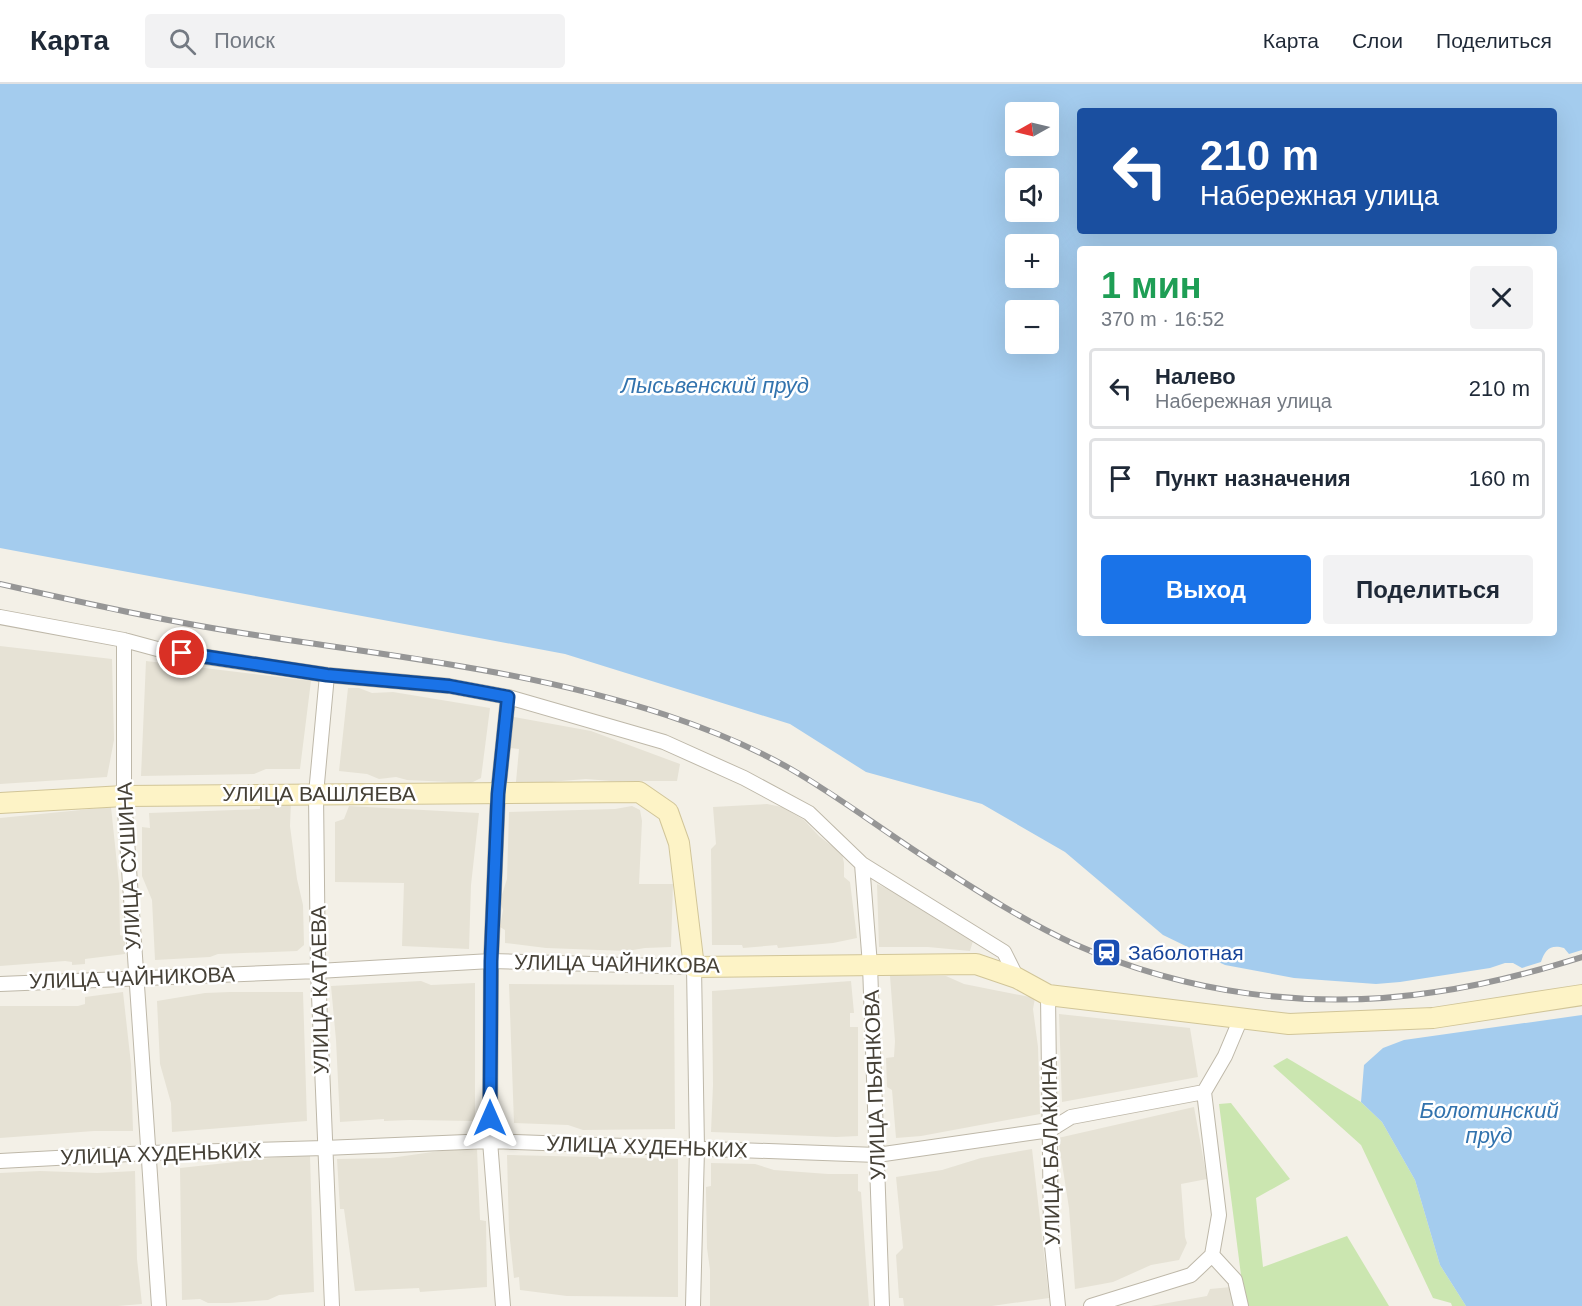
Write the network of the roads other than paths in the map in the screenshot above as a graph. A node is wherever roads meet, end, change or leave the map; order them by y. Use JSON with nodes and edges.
{"nodes":[{"id":1,"x":0,"y":618,"type":"edge"},
{"id":2,"x":124,"y":640,"type":"junction"},
{"id":3,"x":327,"y":675,"type":"junction"},
{"id":4,"x":508,"y":697,"type":"junction"},
{"id":5,"x":316,"y":794,"type":"junction"},
{"id":6,"x":498,"y":794,"type":"junction"},
{"id":7,"x":124,"y":796,"type":"junction"},
{"id":8,"x":0,"y":803,"type":"edge"},
{"id":9,"x":862,"y":864,"type":"junction"},
{"id":10,"x":491,"y":961,"type":"junction"},
{"id":11,"x":870,"y":965,"type":"junction"},
{"id":12,"x":694,"y":967,"type":"junction"},
{"id":13,"x":318,"y":971,"type":"junction"},
{"id":14,"x":136,"y":977,"type":"junction"},
{"id":15,"x":1017,"y":978,"type":"junction"},
{"id":16,"x":0,"y":984,"type":"edge"},
{"id":17,"x":1048,"y":995,"type":"junction"},
{"id":18,"x":1574,"y":996,"type":"edge"},
{"id":19,"x":1241,"y":1018,"type":"junction"},
{"id":20,"x":1204,"y":1092,"type":"junction"},
{"id":21,"x":1050,"y":1130,"type":"junction"},
{"id":22,"x":490,"y":1141,"type":"junction"},
{"id":23,"x":324,"y":1148,"type":"junction"},
{"id":24,"x":697,"y":1149,"type":"junction"},
{"id":25,"x":149,"y":1153,"type":"junction"},
{"id":26,"x":877,"y":1155,"type":"junction"},
{"id":27,"x":0,"y":1161,"type":"edge"},
{"id":28,"x":1212,"y":1255,"type":"junction"},
{"id":29,"x":159,"y":1306,"type":"edge"},
{"id":30,"x":332,"y":1306,"type":"edge"},
{"id":31,"x":503,"y":1306,"type":"edge"},
{"id":32,"x":693,"y":1306,"type":"edge"},
{"id":33,"x":882,"y":1306,"type":"edge"},
{"id":34,"x":1058,"y":1306,"type":"edge"},
{"id":35,"x":1090,"y":1306,"type":"edge"},
{"id":36,"x":1241,"y":1306,"type":"edge"}],
"edges":[{"from":1,"to":2,"type":"street"},
{"from":2,"to":3,"type":"street"},
{"from":2,"to":7,"type":"street","name":"УЛИЦА СУШИНА"},
{"from":3,"to":4,"type":"street"},
{"from":3,"to":5,"type":"street","name":"УЛИЦА КАТАЕВА"},
{"from":4,"to":6,"type":"street"},
{"from":4,"to":9,"type":"street"},
{"from":5,"to":6,"type":"street","name":"УЛИЦА ВАШЛЯЕВА"},
{"from":5,"to":7,"type":"street","name":"УЛИЦА ВАШЛЯЕВА"},
{"from":5,"to":13,"type":"street","name":"УЛИЦА КАТАЕВА"},
{"from":6,"to":10,"type":"street"},
{"from":6,"to":12,"type":"street","name":"УЛИЦА ВАШЛЯЕВА"},
{"from":7,"to":8,"type":"street","name":"УЛИЦА ВАШЛЯЕВА"},
{"from":7,"to":14,"type":"street","name":"УЛИЦА СУШИНА"},
{"from":9,"to":11,"type":"street","name":"УЛИЦА ПЬЯНКОВА"},
{"from":9,"to":15,"type":"street"},
{"from":10,"to":12,"type":"street","name":"УЛИЦА ЧАЙНИКОВА"},
{"from":10,"to":13,"type":"street","name":"УЛИЦА ЧАЙНИКОВА"},
{"from":10,"to":22,"type":"street"},
{"from":11,"to":12,"type":"street","name":"УЛИЦА ЧАЙНИКОВА"},
{"from":11,"to":15,"type":"street","name":"УЛИЦА ЧАЙНИКОВА"},
{"from":11,"to":26,"type":"street","name":"УЛИЦА ПЬЯНКОВА"},
{"from":12,"to":24,"type":"street"},
{"from":13,"to":14,"type":"street","name":"УЛИЦА ЧАЙНИКОВА"},
{"from":13,"to":23,"type":"street","name":"УЛИЦА КАТАЕВА"},
{"from":14,"to":16,"type":"street","name":"УЛИЦА ЧАЙНИКОВА"},
{"from":14,"to":25,"type":"street","name":"УЛИЦА СУШИНА"},
{"from":15,"to":17,"type":"street","name":"УЛИЦА ЧАЙНИКОВА"},
{"from":17,"to":19,"type":"street"},
{"from":17,"to":21,"type":"street","name":"УЛИЦА БАЛАКИНА"},
{"from":18,"to":19,"type":"street"},
{"from":19,"to":20,"type":"street"},
{"from":20,"to":21,"type":"street","name":"УЛИЦА ХУДЕНЬКИХ"},
{"from":20,"to":28,"type":"street"},
{"from":21,"to":26,"type":"street","name":"УЛИЦА ХУДЕНЬКИХ"},
{"from":21,"to":34,"type":"street","name":"УЛИЦА БАЛАКИНА"},
{"from":22,"to":23,"type":"street","name":"УЛИЦА ХУДЕНЬКИХ"},
{"from":22,"to":24,"type":"street","name":"УЛИЦА ХУДЕНЬКИХ"},
{"from":22,"to":31,"type":"street"},
{"from":23,"to":25,"type":"street","name":"УЛИЦА ХУДЕНЬКИХ"},
{"from":23,"to":30,"type":"street","name":"УЛИЦА КАТАЕВА"},
{"from":24,"to":26,"type":"street","name":"УЛИЦА ХУДЕНЬКИХ"},
{"from":24,"to":32,"type":"street"},
{"from":25,"to":27,"type":"street","name":"УЛИЦА ХУДЕНЬКИХ"},
{"from":25,"to":29,"type":"street","name":"УЛИЦА СУШИНА"},
{"from":26,"to":33,"type":"street","name":"УЛИЦА ПЬЯНКОВА"},
{"from":28,"to":35,"type":"street"},
{"from":28,"to":36,"type":"street"}]}
